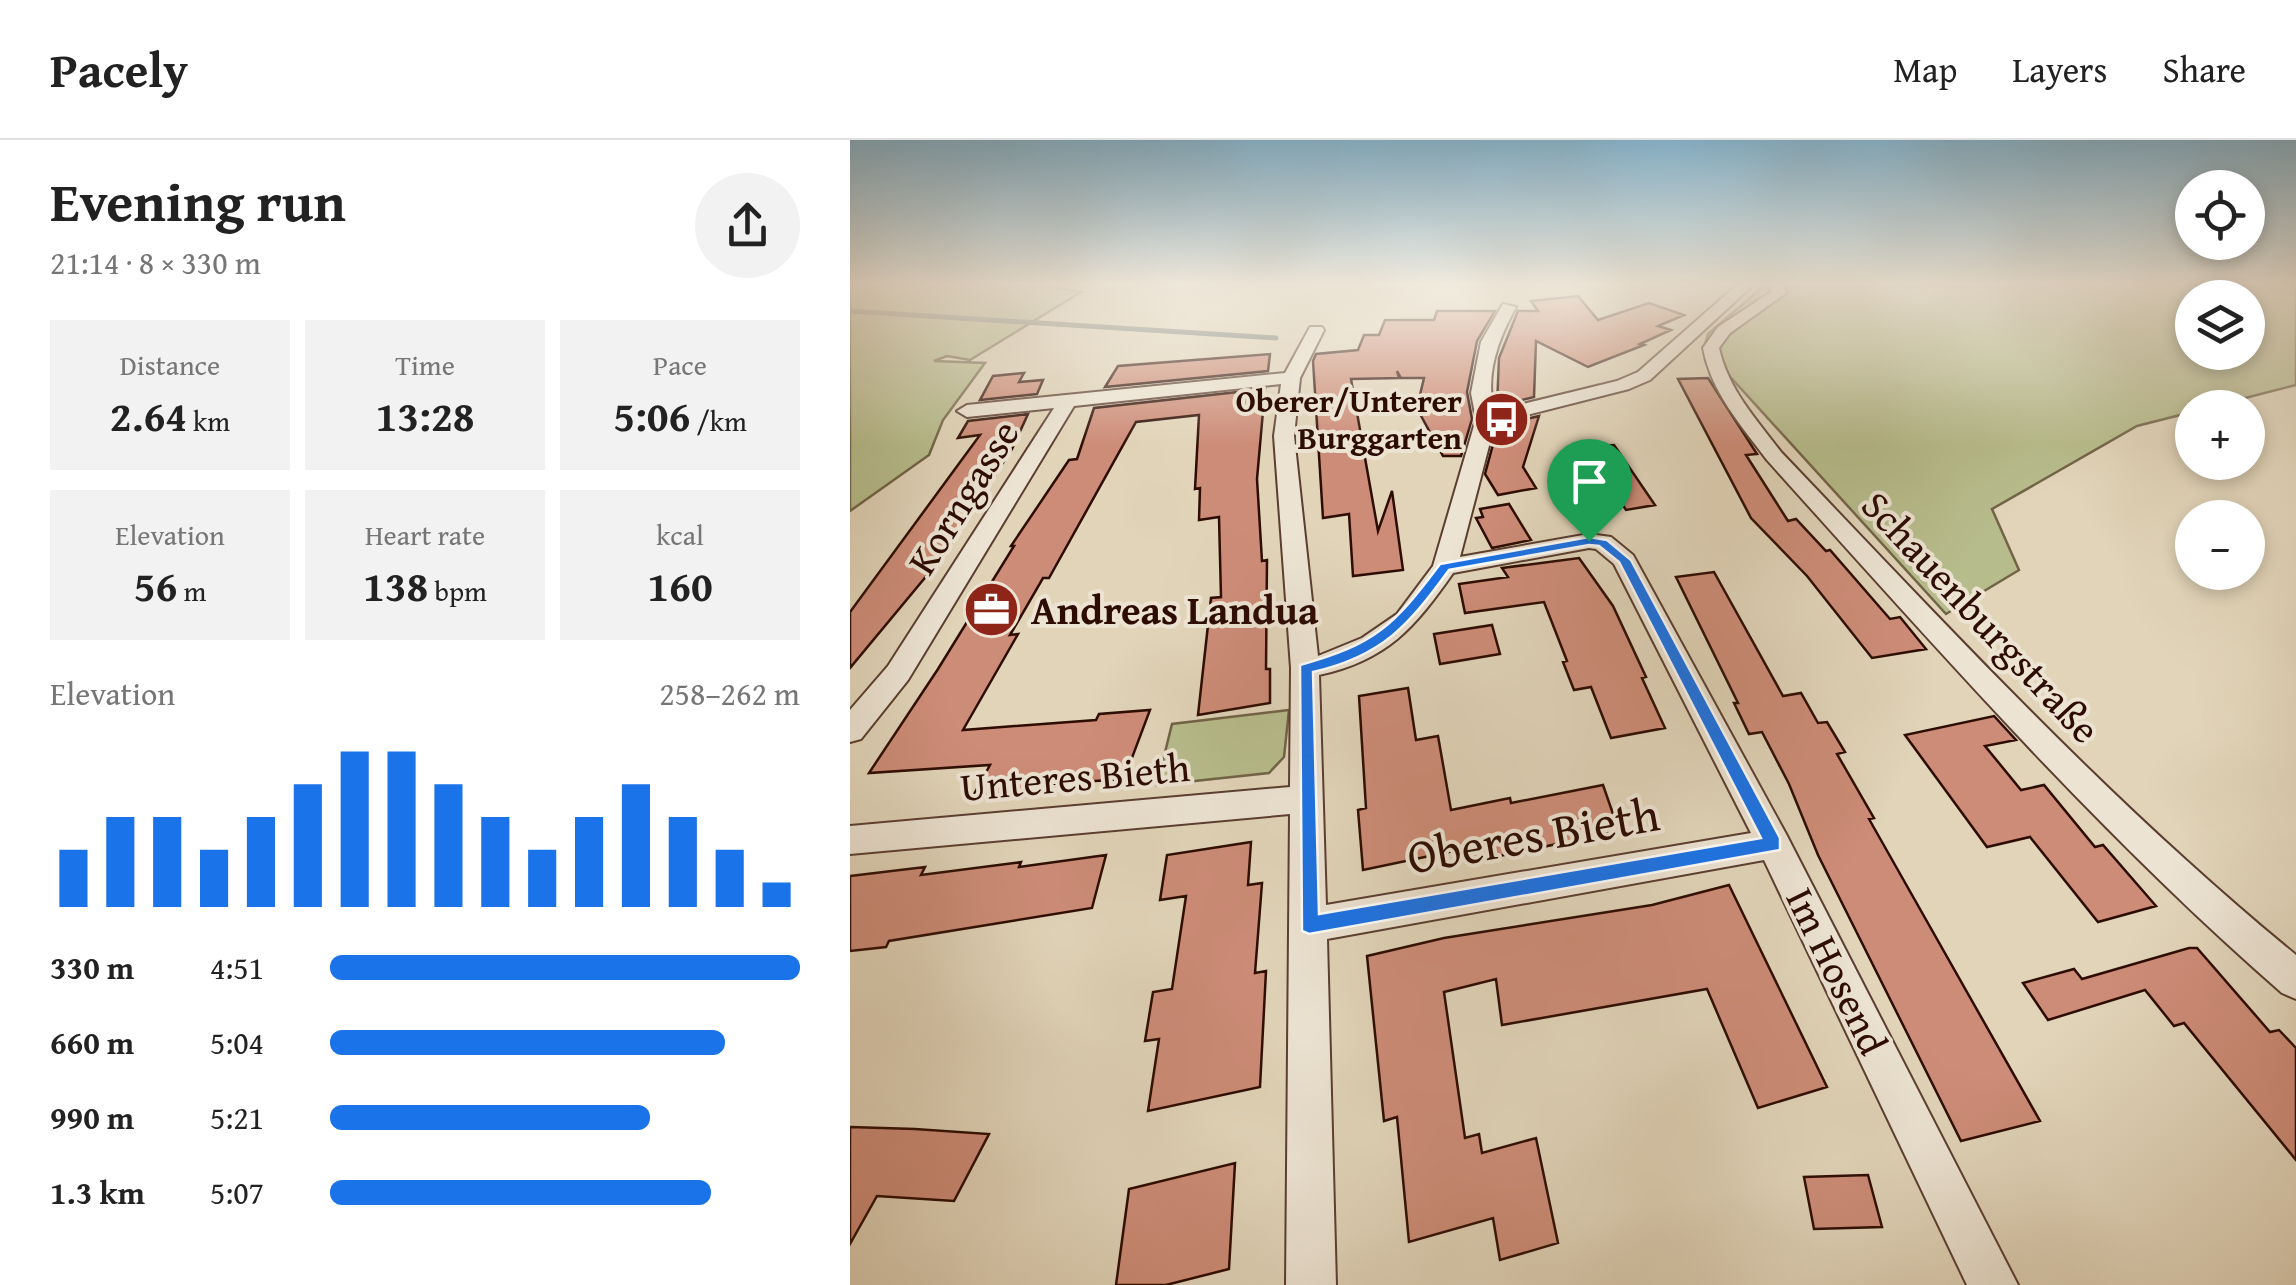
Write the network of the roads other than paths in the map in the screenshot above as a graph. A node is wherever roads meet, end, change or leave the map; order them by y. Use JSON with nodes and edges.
{"nodes":[{"id":1,"x":1312,"y":338,"type":"edge"},
{"id":2,"x":1490,"y":338,"type":"edge"},
{"id":3,"x":1687,"y":338,"type":"edge"},
{"id":4,"x":1718,"y":338,"type":"edge"},
{"id":5,"x":1291,"y":378,"type":"junction"},
{"id":6,"x":1068,"y":400,"type":"junction"},
{"id":7,"x":967,"y":410,"type":"dead end"},
{"id":8,"x":1486,"y":419,"type":"junction"},
{"id":9,"x":1445,"y":566,"type":"junction"},
{"id":10,"x":1305,"y":668,"type":"junction"},
{"id":11,"x":850,"y":731,"type":"edge"},
{"id":12,"x":1308,"y":798,"type":"junction"},
{"id":13,"x":850,"y":840,"type":"edge"},
{"id":14,"x":1774,"y":844,"type":"junction"},
{"id":15,"x":1309,"y":925,"type":"junction"},
{"id":16,"x":2296,"y":980,"type":"edge"},
{"id":17,"x":1311,"y":1285,"type":"edge"},
{"id":18,"x":1992,"y":1285,"type":"edge"}],
"edges":[{"from":1,"to":5,"type":"street"},
{"from":2,"to":8,"type":"street"},
{"from":3,"to":8,"type":"street"},
{"from":4,"to":16,"type":"street","name":"Schauenburgstraße"},
{"from":5,"to":6,"type":"street"},
{"from":5,"to":10,"type":"street"},
{"from":6,"to":7,"type":"street"},
{"from":6,"to":11,"type":"street","name":"Korngasse"},
{"from":8,"to":9,"type":"street"},
{"from":9,"to":10,"type":"street"},
{"from":9,"to":14,"type":"street","name":"Im Hosend"},
{"from":10,"to":12,"type":"street"},
{"from":12,"to":13,"type":"street","name":"Unteres Bieth"},
{"from":12,"to":15,"type":"street"},
{"from":14,"to":15,"type":"street","name":"Oberes Bieth"},
{"from":14,"to":18,"type":"street","name":"Im Hosend"},
{"from":15,"to":17,"type":"street"}]}
